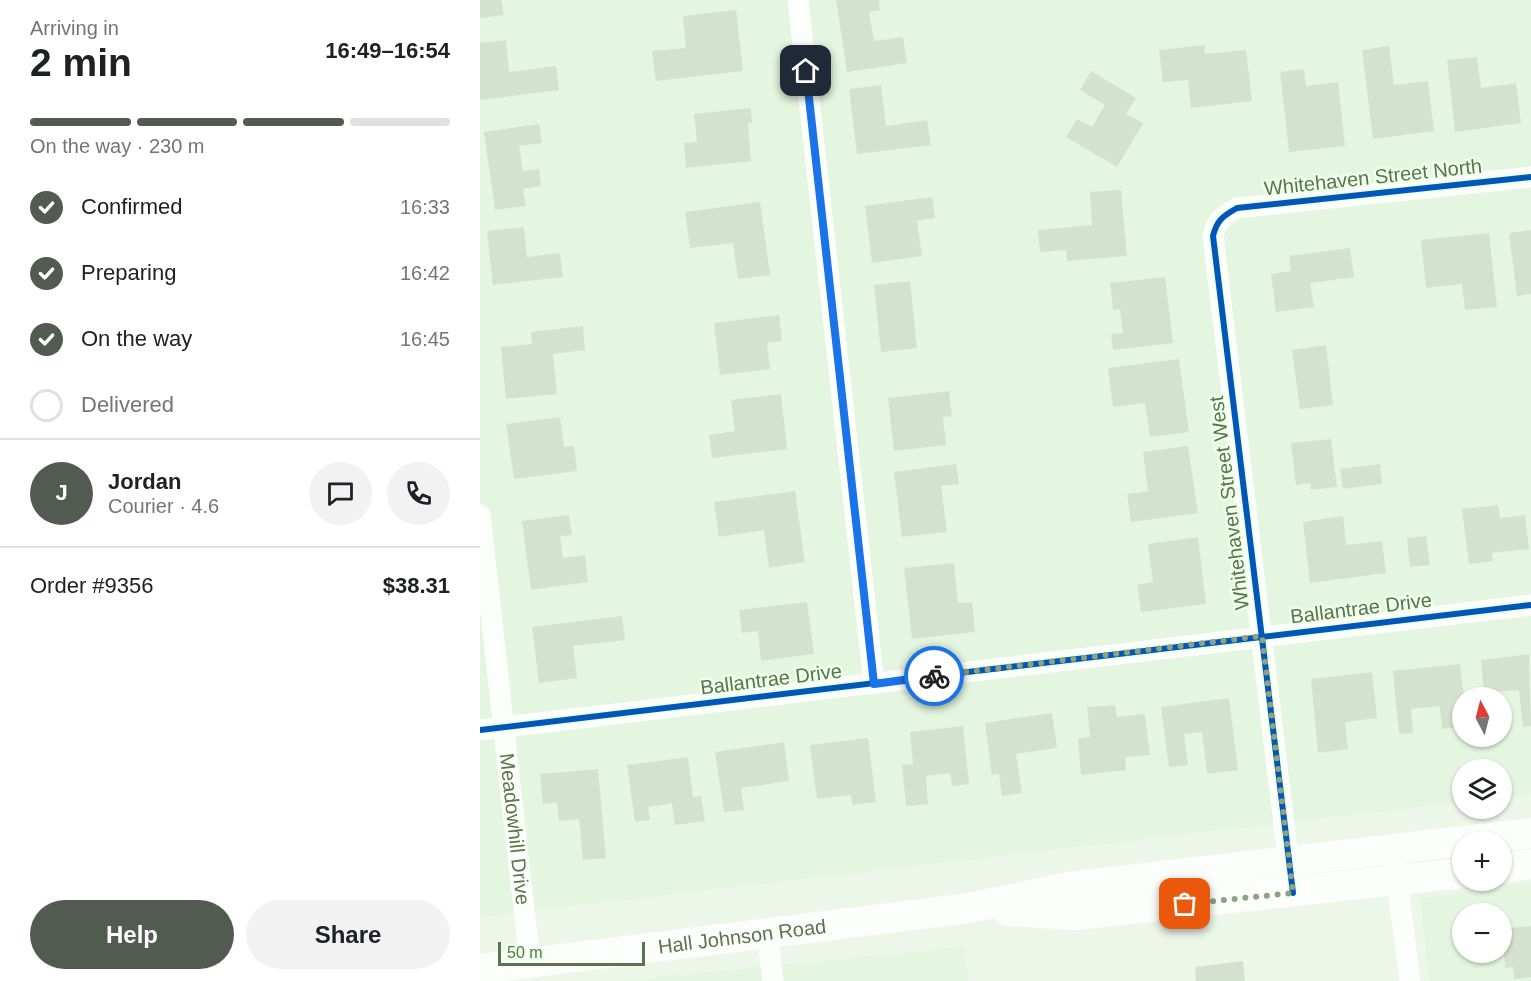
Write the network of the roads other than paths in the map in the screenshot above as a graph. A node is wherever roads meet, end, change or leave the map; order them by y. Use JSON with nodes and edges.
{"nodes":[{"id":1,"x":798,"y":0,"type":"edge"},
{"id":2,"x":1531,"y":177,"type":"edge"},
{"id":3,"x":1221,"y":217,"type":"joint"},
{"id":4,"x":480,"y":515,"type":"edge"},
{"id":5,"x":1531,"y":605,"type":"edge"},
{"id":6,"x":1262,"y":636,"type":"junction"},
{"id":7,"x":874,"y":684,"type":"junction"},
{"id":8,"x":502,"y":728,"type":"junction"},
{"id":9,"x":480,"y":730,"type":"edge"},
{"id":10,"x":1531,"y":833,"type":"edge"},
{"id":11,"x":1393,"y":849,"type":"junction"},
{"id":12,"x":1289,"y":861,"type":"junction"},
{"id":13,"x":1531,"y":864,"type":"edge"},
{"id":14,"x":1512,"y":867,"type":"edge"},
{"id":15,"x":1452,"y":874,"type":"edge"},
{"id":16,"x":1399,"y":881,"type":"junction"},
{"id":17,"x":1293,"y":893,"type":"junction"},
{"id":18,"x":969,"y":908,"type":"junction"},
{"id":19,"x":767,"y":932,"type":"junction"},
{"id":20,"x":530,"y":963,"type":"junction"},
{"id":21,"x":480,"y":969,"type":"edge"},
{"id":22,"x":773,"y":981,"type":"edge"},
{"id":23,"x":1410,"y":981,"type":"edge"}],
"edges":[{"from":1,"to":7,"type":"street"},
{"from":2,"to":3,"type":"street","name":"Whitehaven Street North"},
{"from":3,"to":6,"type":"street","name":"Whitehaven Street West"},
{"from":4,"to":8,"type":"street","name":"Meadowhill Drive"},
{"from":5,"to":6,"type":"street","name":"Ballantrae Drive"},
{"from":6,"to":7,"type":"street","name":"Ballantrae Drive"},
{"from":6,"to":12,"type":"street","name":"Whitehaven Street West"},
{"from":7,"to":8,"type":"street","name":"Ballantrae Drive"},
{"from":8,"to":9,"type":"street","name":"Ballantrae Drive"},
{"from":8,"to":20,"type":"street","name":"Meadowhill Drive"},
{"from":10,"to":11,"type":"main road","name":"Hall Johnson Road"},
{"from":11,"to":12,"type":"main road","name":"Hall Johnson Road"},
{"from":11,"to":16,"type":"street"},
{"from":12,"to":17,"type":"street","name":"Whitehaven Street West"},
{"from":12,"to":18,"type":"main road","name":"Hall Johnson Road"},
{"from":13,"to":14,"type":"main road"},
{"from":15,"to":16,"type":"main road","name":"Hall Johnson Road"},
{"from":16,"to":17,"type":"main road","name":"Hall Johnson Road"},
{"from":16,"to":23,"type":"street"},
{"from":17,"to":18,"type":"main road","name":"Hall Johnson Road"},
{"from":18,"to":19,"type":"main road","name":"Hall Johnson Road"},
{"from":19,"to":20,"type":"main road","name":"Hall Johnson Road"},
{"from":19,"to":22,"type":"street"},
{"from":20,"to":21,"type":"main road","name":"Hall Johnson Road"}]}
